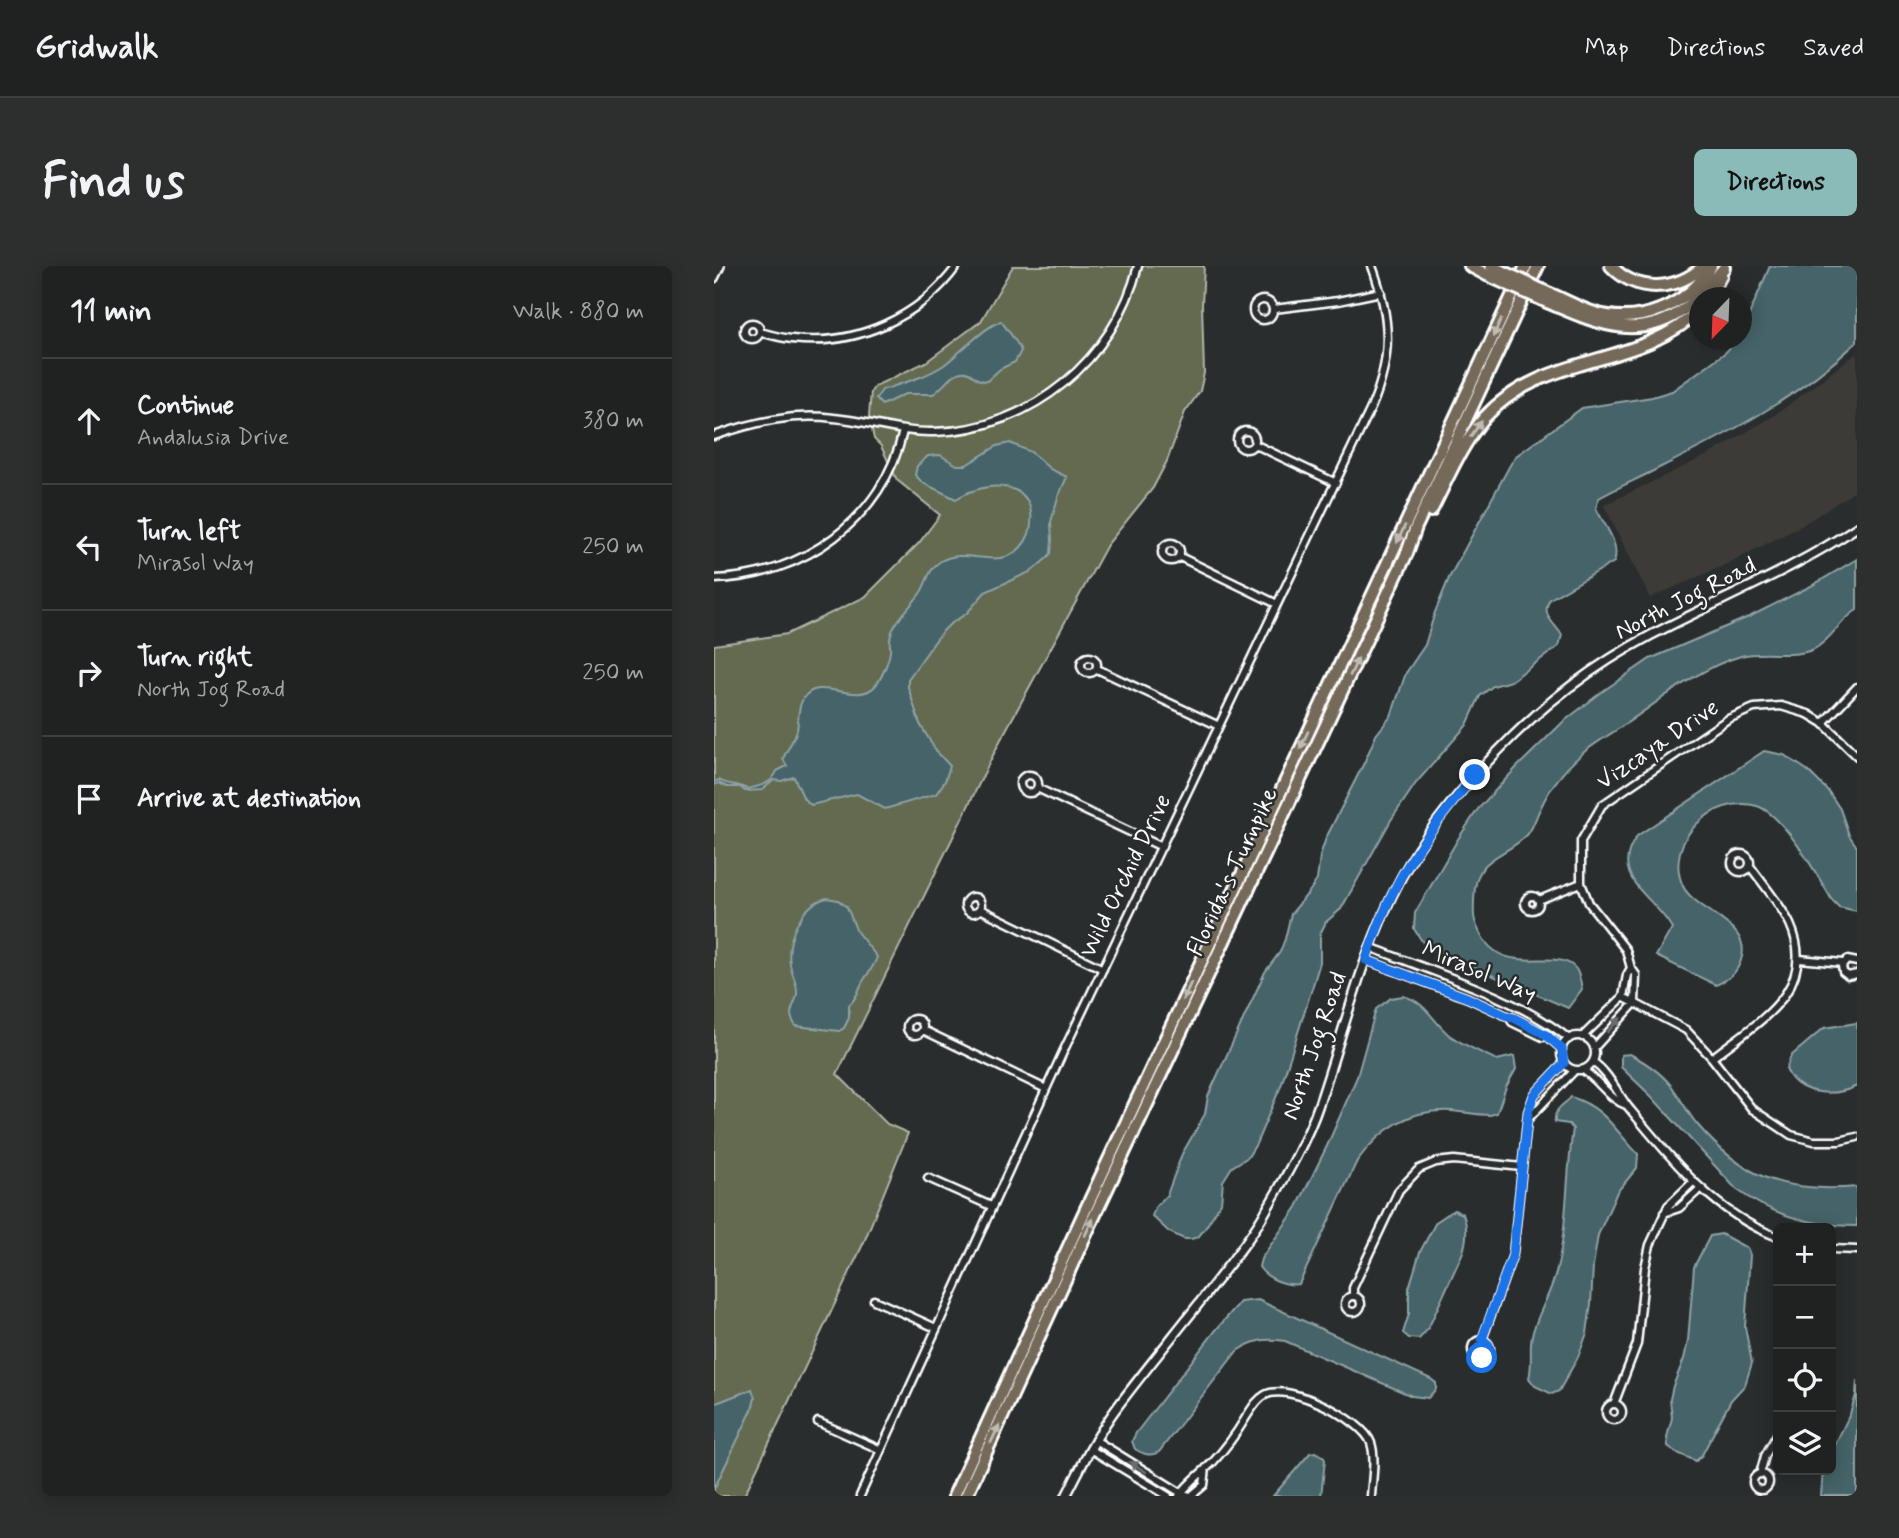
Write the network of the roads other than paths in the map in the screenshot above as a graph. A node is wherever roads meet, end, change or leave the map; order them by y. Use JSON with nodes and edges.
{"nodes":[{"id":1,"x":720,"y":266,"type":"edge"},
{"id":2,"x":957,"y":266,"type":"edge"},
{"id":3,"x":1138,"y":266,"type":"edge"},
{"id":4,"x":1372,"y":266,"type":"edge"},
{"id":5,"x":1470,"y":266,"type":"edge"},
{"id":6,"x":1526,"y":266,"type":"edge"},
{"id":7,"x":1538,"y":266,"type":"edge"},
{"id":8,"x":1611,"y":266,"type":"edge"},
{"id":9,"x":1703,"y":266,"type":"edge"},
{"id":10,"x":1711,"y":266,"type":"edge"},
{"id":11,"x":1724,"y":267,"type":"edge"},
{"id":12,"x":1489,"y":270,"type":"edge"},
{"id":13,"x":714,"y":278,"type":"edge"},
{"id":14,"x":1714,"y":287,"type":"edge"},
{"id":15,"x":1381,"y":292,"type":"junction"},
{"id":16,"x":1549,"y":298,"type":"junction"},
{"id":17,"x":1274,"y":310,"type":"dead end"},
{"id":18,"x":1689,"y":320,"type":"edge"},
{"id":19,"x":760,"y":332,"type":"dead end"},
{"id":20,"x":903,"y":431,"type":"junction"},
{"id":21,"x":714,"y":436,"type":"edge"},
{"id":22,"x":1254,"y":444,"type":"dead end"},
{"id":23,"x":1336,"y":483,"type":"junction"},
{"id":24,"x":1857,"y":527,"type":"edge"},
{"id":25,"x":1407,"y":553,"type":"junction"},
{"id":26,"x":1180,"y":557,"type":"dead end"},
{"id":27,"x":714,"y":579,"type":"edge"},
{"id":28,"x":1278,"y":604,"type":"junction"},
{"id":29,"x":1097,"y":669,"type":"dead end"},
{"id":30,"x":1857,"y":687,"type":"edge"},
{"id":31,"x":1824,"y":723,"type":"junction"},
{"id":32,"x":1219,"y":726,"type":"junction"},
{"id":33,"x":1857,"y":756,"type":"edge"},
{"id":34,"x":1037,"y":788,"type":"dead end"},
{"id":35,"x":1161,"y":847,"type":"junction"},
{"id":36,"x":1750,"y":866,"type":"dead end"},
{"id":37,"x":1581,"y":883,"type":"junction"},
{"id":38,"x":1539,"y":900,"type":"dead end"},
{"id":39,"x":980,"y":909,"type":"dead end"},
{"id":40,"x":1370,"y":947,"type":"junction"},
{"id":41,"x":1799,"y":959,"type":"junction"},
{"id":42,"x":1366,"y":960,"type":"junction"},
{"id":43,"x":1857,"y":961,"type":"edge"},
{"id":44,"x":1843,"y":963,"type":"junction"},
{"id":45,"x":1631,"y":968,"type":"junction"},
{"id":46,"x":1103,"y":969,"type":"junction"},
{"id":47,"x":1857,"y":974,"type":"edge"},
{"id":48,"x":1623,"y":997,"type":"junction"},
{"id":49,"x":1635,"y":1003,"type":"junction"},
{"id":50,"x":923,"y":1030,"type":"dead end"},
{"id":51,"x":1582,"y":1037,"type":"junction"},
{"id":52,"x":1569,"y":1040,"type":"junction"},
{"id":53,"x":1594,"y":1048,"type":"junction"},
{"id":54,"x":1562,"y":1049,"type":"junction"},
{"id":55,"x":1712,"y":1058,"type":"junction"},
{"id":56,"x":1593,"y":1062,"type":"junction"},
{"id":57,"x":1564,"y":1063,"type":"junction"},
{"id":58,"x":1575,"y":1070,"type":"junction"},
{"id":59,"x":1583,"y":1070,"type":"junction"},
{"id":60,"x":1046,"y":1089,"type":"junction"},
{"id":61,"x":1626,"y":1105,"type":"junction"},
{"id":62,"x":1527,"y":1120,"type":"junction"},
{"id":63,"x":1857,"y":1137,"type":"edge"},
{"id":64,"x":1522,"y":1167,"type":"junction"},
{"id":65,"x":928,"y":1178,"type":"dead end"},
{"id":66,"x":1694,"y":1181,"type":"junction"},
{"id":67,"x":1701,"y":1188,"type":"junction"},
{"id":68,"x":991,"y":1206,"type":"junction"},
{"id":69,"x":1664,"y":1213,"type":"junction"},
{"id":70,"x":1773,"y":1234,"type":"edge"},
{"id":71,"x":1836,"y":1249,"type":"edge"},
{"id":72,"x":1857,"y":1250,"type":"edge"},
{"id":73,"x":1353,"y":1296,"type":"dead end"},
{"id":74,"x":874,"y":1300,"type":"dead end"},
{"id":75,"x":936,"y":1328,"type":"junction"},
{"id":76,"x":1482,"y":1339,"type":"dead end"},
{"id":77,"x":1614,"y":1404,"type":"dead end"},
{"id":78,"x":818,"y":1422,"type":"dead end"},
{"id":79,"x":1095,"y":1440,"type":"junction"},
{"id":80,"x":1773,"y":1442,"type":"edge"},
{"id":81,"x":1090,"y":1449,"type":"junction"},
{"id":82,"x":881,"y":1450,"type":"junction"},
{"id":83,"x":1206,"y":1472,"type":"junction"},
{"id":84,"x":1760,"y":1474,"type":"dead end"},
{"id":85,"x":1180,"y":1495,"type":"edge"},
{"id":86,"x":860,"y":1496,"type":"edge"},
{"id":87,"x":954,"y":1496,"type":"edge"},
{"id":88,"x":966,"y":1496,"type":"edge"},
{"id":89,"x":1066,"y":1496,"type":"edge"},
{"id":90,"x":1168,"y":1496,"type":"edge"},
{"id":91,"x":1191,"y":1496,"type":"edge"},
{"id":92,"x":1371,"y":1496,"type":"edge"}],
"edges":[{"from":1,"to":13,"type":"street"},
{"from":2,"to":19,"type":"street"},
{"from":3,"to":20,"type":"street"},
{"from":4,"to":15,"type":"street","name":"Wild Orchid Drive"},
{"from":5,"to":12,"type":"highway"},
{"from":6,"to":87,"type":"highway","name":"Florida's Turnpike","one_way":true},
{"from":7,"to":25,"type":"highway","name":"Florida's Turnpike"},
{"from":8,"to":9,"type":"highway"},
{"from":10,"to":16,"type":"highway"},
{"from":11,"to":14,"type":"highway"},
{"from":11,"to":16,"type":"highway"},
{"from":12,"to":16,"type":"highway","bridge":true},
{"from":15,"to":17,"type":"street"},
{"from":15,"to":23,"type":"street","name":"Wild Orchid Drive"},
{"from":25,"to":18,"type":"highway","one_way":true},
{"from":20,"to":21,"type":"street"},
{"from":20,"to":27,"type":"street"},
{"from":22,"to":23,"type":"street"},
{"from":23,"to":28,"type":"street","name":"Wild Orchid Drive"},
{"from":24,"to":40,"type":"street","name":"North Jog Road"},
{"from":88,"to":25,"type":"highway","name":"Florida's Turnpike","one_way":true},
{"from":26,"to":28,"type":"street"},
{"from":28,"to":32,"type":"street","name":"Wild Orchid Drive"},
{"from":29,"to":32,"type":"street"},
{"from":30,"to":31,"type":"street"},
{"from":31,"to":33,"type":"street","name":"Vizcaya Drive"},
{"from":31,"to":37,"type":"street","name":"Vizcaya Drive"},
{"from":32,"to":35,"type":"street","name":"Wild Orchid Drive"},
{"from":34,"to":35,"type":"street"},
{"from":35,"to":46,"type":"street","name":"Wild Orchid Drive"},
{"from":36,"to":41,"type":"street"},
{"from":37,"to":38,"type":"street"},
{"from":37,"to":45,"type":"street","name":"Vizcaya Drive"},
{"from":39,"to":46,"type":"street"},
{"from":40,"to":42,"type":"street","name":"North Jog Road"},
{"from":40,"to":52,"type":"street","name":"Mirasol Way"},
{"from":41,"to":44,"type":"street"},
{"from":41,"to":55,"type":"street"},
{"from":42,"to":54,"type":"street","name":"Mirasol Way"},
{"from":42,"to":79,"type":"street","name":"North Jog Road"},
{"from":43,"to":44,"type":"street"},
{"from":44,"to":47,"type":"street"},
{"from":45,"to":48,"type":"street"},
{"from":45,"to":49,"type":"street","name":"Vizcaya Drive"},
{"from":46,"to":60,"type":"street","name":"Wild Orchid Drive"},
{"from":48,"to":49,"type":"street"},
{"from":48,"to":51,"type":"street"},
{"from":53,"to":49,"type":"street","one_way":true},
{"from":49,"to":55,"type":"street"},
{"from":50,"to":60,"type":"street"},
{"from":51,"to":52,"type":"street"},
{"from":51,"to":53,"type":"street"},
{"from":52,"to":54,"type":"street"},
{"from":53,"to":56,"type":"street"},
{"from":54,"to":57,"type":"street"},
{"from":55,"to":63,"type":"street"},
{"from":56,"to":59,"type":"street"},
{"from":56,"to":61,"type":"street"},
{"from":57,"to":58,"type":"street"},
{"from":57,"to":62,"type":"street"},
{"from":58,"to":59,"type":"street"},
{"from":58,"to":62,"type":"street"},
{"from":59,"to":61,"type":"street"},
{"from":60,"to":68,"type":"street","name":"Wild Orchid Drive"},
{"from":61,"to":66,"type":"street"},
{"from":62,"to":64,"type":"street"},
{"from":64,"to":73,"type":"street"},
{"from":64,"to":76,"type":"street"},
{"from":65,"to":68,"type":"street"},
{"from":66,"to":67,"type":"street"},
{"from":66,"to":69,"type":"street"},
{"from":67,"to":69,"type":"street"},
{"from":67,"to":70,"type":"street"},
{"from":68,"to":75,"type":"street","name":"Wild Orchid Drive"},
{"from":69,"to":77,"type":"street"},
{"from":71,"to":72,"type":"street"},
{"from":74,"to":75,"type":"street"},
{"from":75,"to":82,"type":"street","name":"Wild Orchid Drive"},
{"from":78,"to":82,"type":"street"},
{"from":79,"to":81,"type":"street","name":"North Jog Road"},
{"from":85,"to":79,"type":"street","one_way":true},
{"from":80,"to":84,"type":"street"},
{"from":81,"to":89,"type":"street","name":"North Jog Road"},
{"from":81,"to":90,"type":"street"},
{"from":82,"to":86,"type":"street","name":"Wild Orchid Drive"},
{"from":83,"to":85,"type":"street"},
{"from":83,"to":91,"type":"street"},
{"from":83,"to":92,"type":"street"},
{"from":85,"to":91,"type":"street"}]}
